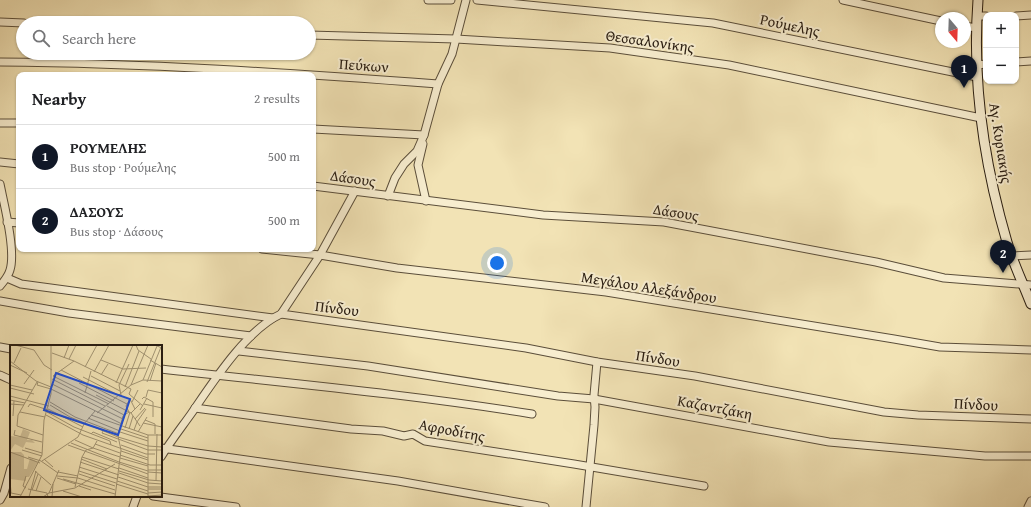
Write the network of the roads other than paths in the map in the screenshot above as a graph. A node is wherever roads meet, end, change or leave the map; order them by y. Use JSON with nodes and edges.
{"nodes":[{"id":1,"x":428,"y":0,"type":"edge"},
{"id":2,"x":451,"y":0,"type":"edge"},
{"id":3,"x":466,"y":0,"type":"edge"},
{"id":4,"x":477,"y":0,"type":"edge"},
{"id":5,"x":843,"y":0,"type":"edge"},
{"id":6,"x":978,"y":0,"type":"edge"},
{"id":7,"x":1031,"y":15,"type":"edge"},
{"id":8,"x":981,"y":16,"type":"edge"},
{"id":9,"x":1019,"y":16,"type":"edge"},
{"id":10,"x":935,"y":20,"type":"edge"},
{"id":11,"x":0,"y":22,"type":"edge"},
{"id":12,"x":16,"y":23,"type":"edge"},
{"id":13,"x":971,"y":27,"type":"edge"},
{"id":14,"x":976,"y":28,"type":"junction"},
{"id":15,"x":316,"y":35,"type":"edge"},
{"id":16,"x":456,"y":39,"type":"junction"},
{"id":17,"x":1031,"y":61,"type":"edge"},
{"id":18,"x":0,"y":62,"type":"edge"},
{"id":19,"x":1019,"y":62,"type":"edge"},
{"id":20,"x":981,"y":64,"type":"edge"},
{"id":21,"x":274,"y":72,"type":"edge"},
{"id":22,"x":316,"y":75,"type":"edge"},
{"id":23,"x":977,"y":77,"type":"junction"},
{"id":24,"x":438,"y":84,"type":"junction"},
{"id":25,"x":981,"y":118,"type":"junction"},
{"id":26,"x":0,"y":123,"type":"edge"},
{"id":27,"x":16,"y":123,"type":"edge"},
{"id":28,"x":316,"y":128,"type":"edge"},
{"id":29,"x":424,"y":136,"type":"junction"},
{"id":30,"x":0,"y":162,"type":"edge"},
{"id":31,"x":16,"y":164,"type":"edge"},
{"id":32,"x":0,"y":184,"type":"edge"},
{"id":33,"x":316,"y":186,"type":"edge"},
{"id":34,"x":355,"y":191,"type":"junction"},
{"id":35,"x":388,"y":196,"type":"junction"},
{"id":36,"x":426,"y":201,"type":"junction"},
{"id":37,"x":7,"y":222,"type":"junction"},
{"id":38,"x":16,"y":223,"type":"edge"},
{"id":39,"x":291,"y":252,"type":"edge"},
{"id":40,"x":320,"y":255,"type":"junction"},
{"id":41,"x":1031,"y":255,"type":"edge"},
{"id":42,"x":1012,"y":256,"type":"junction"},
{"id":43,"x":7,"y":278,"type":"junction"},
{"id":44,"x":1028,"y":285,"type":"edge"},
{"id":45,"x":0,"y":286,"type":"edge"},
{"id":46,"x":0,"y":300,"type":"edge"},
{"id":47,"x":1031,"y":304,"type":"edge"},
{"id":48,"x":281,"y":314,"type":"junction"},
{"id":49,"x":272,"y":318,"type":"junction"},
{"id":50,"x":251,"y":336,"type":"junction"},
{"id":51,"x":0,"y":346,"type":"edge"},
{"id":52,"x":10,"y":349,"type":"edge"},
{"id":53,"x":1031,"y":350,"type":"edge"},
{"id":54,"x":239,"y":351,"type":"junction"},
{"id":55,"x":597,"y":362,"type":"junction"},
{"id":56,"x":162,"y":370,"type":"edge"},
{"id":57,"x":0,"y":375,"type":"edge"},
{"id":58,"x":217,"y":376,"type":"junction"},
{"id":59,"x":10,"y":380,"type":"edge"},
{"id":60,"x":594,"y":399,"type":"junction"},
{"id":61,"x":195,"y":408,"type":"junction"},
{"id":62,"x":532,"y":414,"type":"dead end"},
{"id":63,"x":1031,"y":419,"type":"edge"},
{"id":64,"x":163,"y":449,"type":"edge"},
{"id":65,"x":1031,"y":456,"type":"edge"},
{"id":66,"x":590,"y":466,"type":"junction"},
{"id":67,"x":10,"y":471,"type":"edge"},
{"id":68,"x":704,"y":486,"type":"dead end"},
{"id":69,"x":137,"y":497,"type":"edge"},
{"id":70,"x":161,"y":497,"type":"edge"},
{"id":71,"x":1,"y":500,"type":"edge"},
{"id":72,"x":1031,"y":501,"type":"edge"},
{"id":73,"x":133,"y":507,"type":"edge"},
{"id":74,"x":236,"y":507,"type":"edge"},
{"id":75,"x":545,"y":507,"type":"edge"},
{"id":76,"x":586,"y":507,"type":"edge"},
{"id":77,"x":1028,"y":507,"type":"edge"}],
"edges":[{"from":1,"to":2,"type":"street"},
{"from":3,"to":16,"type":"street"},
{"from":4,"to":23,"type":"street","name":"Ρούμελης"},
{"from":5,"to":10,"type":"street"},
{"from":6,"to":8,"type":"street","name":"Αγ. Κυριακής"},
{"from":7,"to":9,"type":"street"},
{"from":8,"to":14,"type":"street","name":"Αγ. Κυριακής"},
{"from":11,"to":12,"type":"street"},
{"from":13,"to":14,"type":"street"},
{"from":14,"to":20,"type":"street","name":"Αγ. Κυριακής"},
{"from":15,"to":16,"type":"street","name":"Θεσσαλονίκης"},
{"from":16,"to":24,"type":"street"},
{"from":16,"to":25,"type":"street","name":"Θεσσαλονίκης"},
{"from":17,"to":19,"type":"street"},
{"from":18,"to":21,"type":"street","name":"Πεύκων"},
{"from":20,"to":23,"type":"street","name":"Αγ. Κυριακής"},
{"from":22,"to":24,"type":"street","name":"Πεύκων"},
{"from":23,"to":25,"type":"street","name":"Αγ. Κυριακής"},
{"from":24,"to":29,"type":"street"},
{"from":25,"to":42,"type":"street","name":"Αγ. Κυριακής"},
{"from":26,"to":27,"type":"street"},
{"from":28,"to":29,"type":"street"},
{"from":29,"to":35,"type":"street"},
{"from":29,"to":36,"type":"street"},
{"from":30,"to":31,"type":"street"},
{"from":32,"to":37,"type":"street"},
{"from":33,"to":34,"type":"street","name":"Δάσους"},
{"from":34,"to":35,"type":"street","name":"Δάσους"},
{"from":34,"to":40,"type":"street"},
{"from":35,"to":36,"type":"street","name":"Δάσους"},
{"from":36,"to":44,"type":"street","name":"Δάσους"},
{"from":37,"to":38,"type":"street"},
{"from":37,"to":43,"type":"street"},
{"from":39,"to":40,"type":"street","name":"Μεγάλου Αλεξάνδρου"},
{"from":40,"to":48,"type":"street"},
{"from":40,"to":53,"type":"street","name":"Μεγάλου Αλεξάνδρου"},
{"from":41,"to":42,"type":"street"},
{"from":42,"to":44,"type":"street","name":"Αγ. Κυριακής"},
{"from":43,"to":45,"type":"street"},
{"from":43,"to":49,"type":"street"},
{"from":44,"to":47,"type":"street","name":"Αγ. Κυριακής"},
{"from":46,"to":50,"type":"street"},
{"from":48,"to":49,"type":"street"},
{"from":48,"to":55,"type":"street","name":"Πίνδου"},
{"from":49,"to":50,"type":"street"},
{"from":50,"to":54,"type":"street"},
{"from":51,"to":52,"type":"street"},
{"from":54,"to":58,"type":"street"},
{"from":54,"to":60,"type":"street","name":"Καζαντζάκη"},
{"from":55,"to":60,"type":"street"},
{"from":55,"to":63,"type":"street","name":"Πίνδου"},
{"from":56,"to":58,"type":"street"},
{"from":57,"to":59,"type":"street"},
{"from":58,"to":61,"type":"street"},
{"from":58,"to":62,"type":"street"},
{"from":60,"to":65,"type":"street","name":"Καζαντζάκη"},
{"from":60,"to":66,"type":"street"},
{"from":61,"to":64,"type":"street"},
{"from":61,"to":66,"type":"street","name":"Αφροδίτης"},
{"from":64,"to":75,"type":"street"},
{"from":66,"to":68,"type":"street","name":"Αφροδίτης"},
{"from":66,"to":76,"type":"street"},
{"from":67,"to":71,"type":"street"},
{"from":69,"to":73,"type":"street"},
{"from":70,"to":74,"type":"street"},
{"from":72,"to":77,"type":"street"}]}
